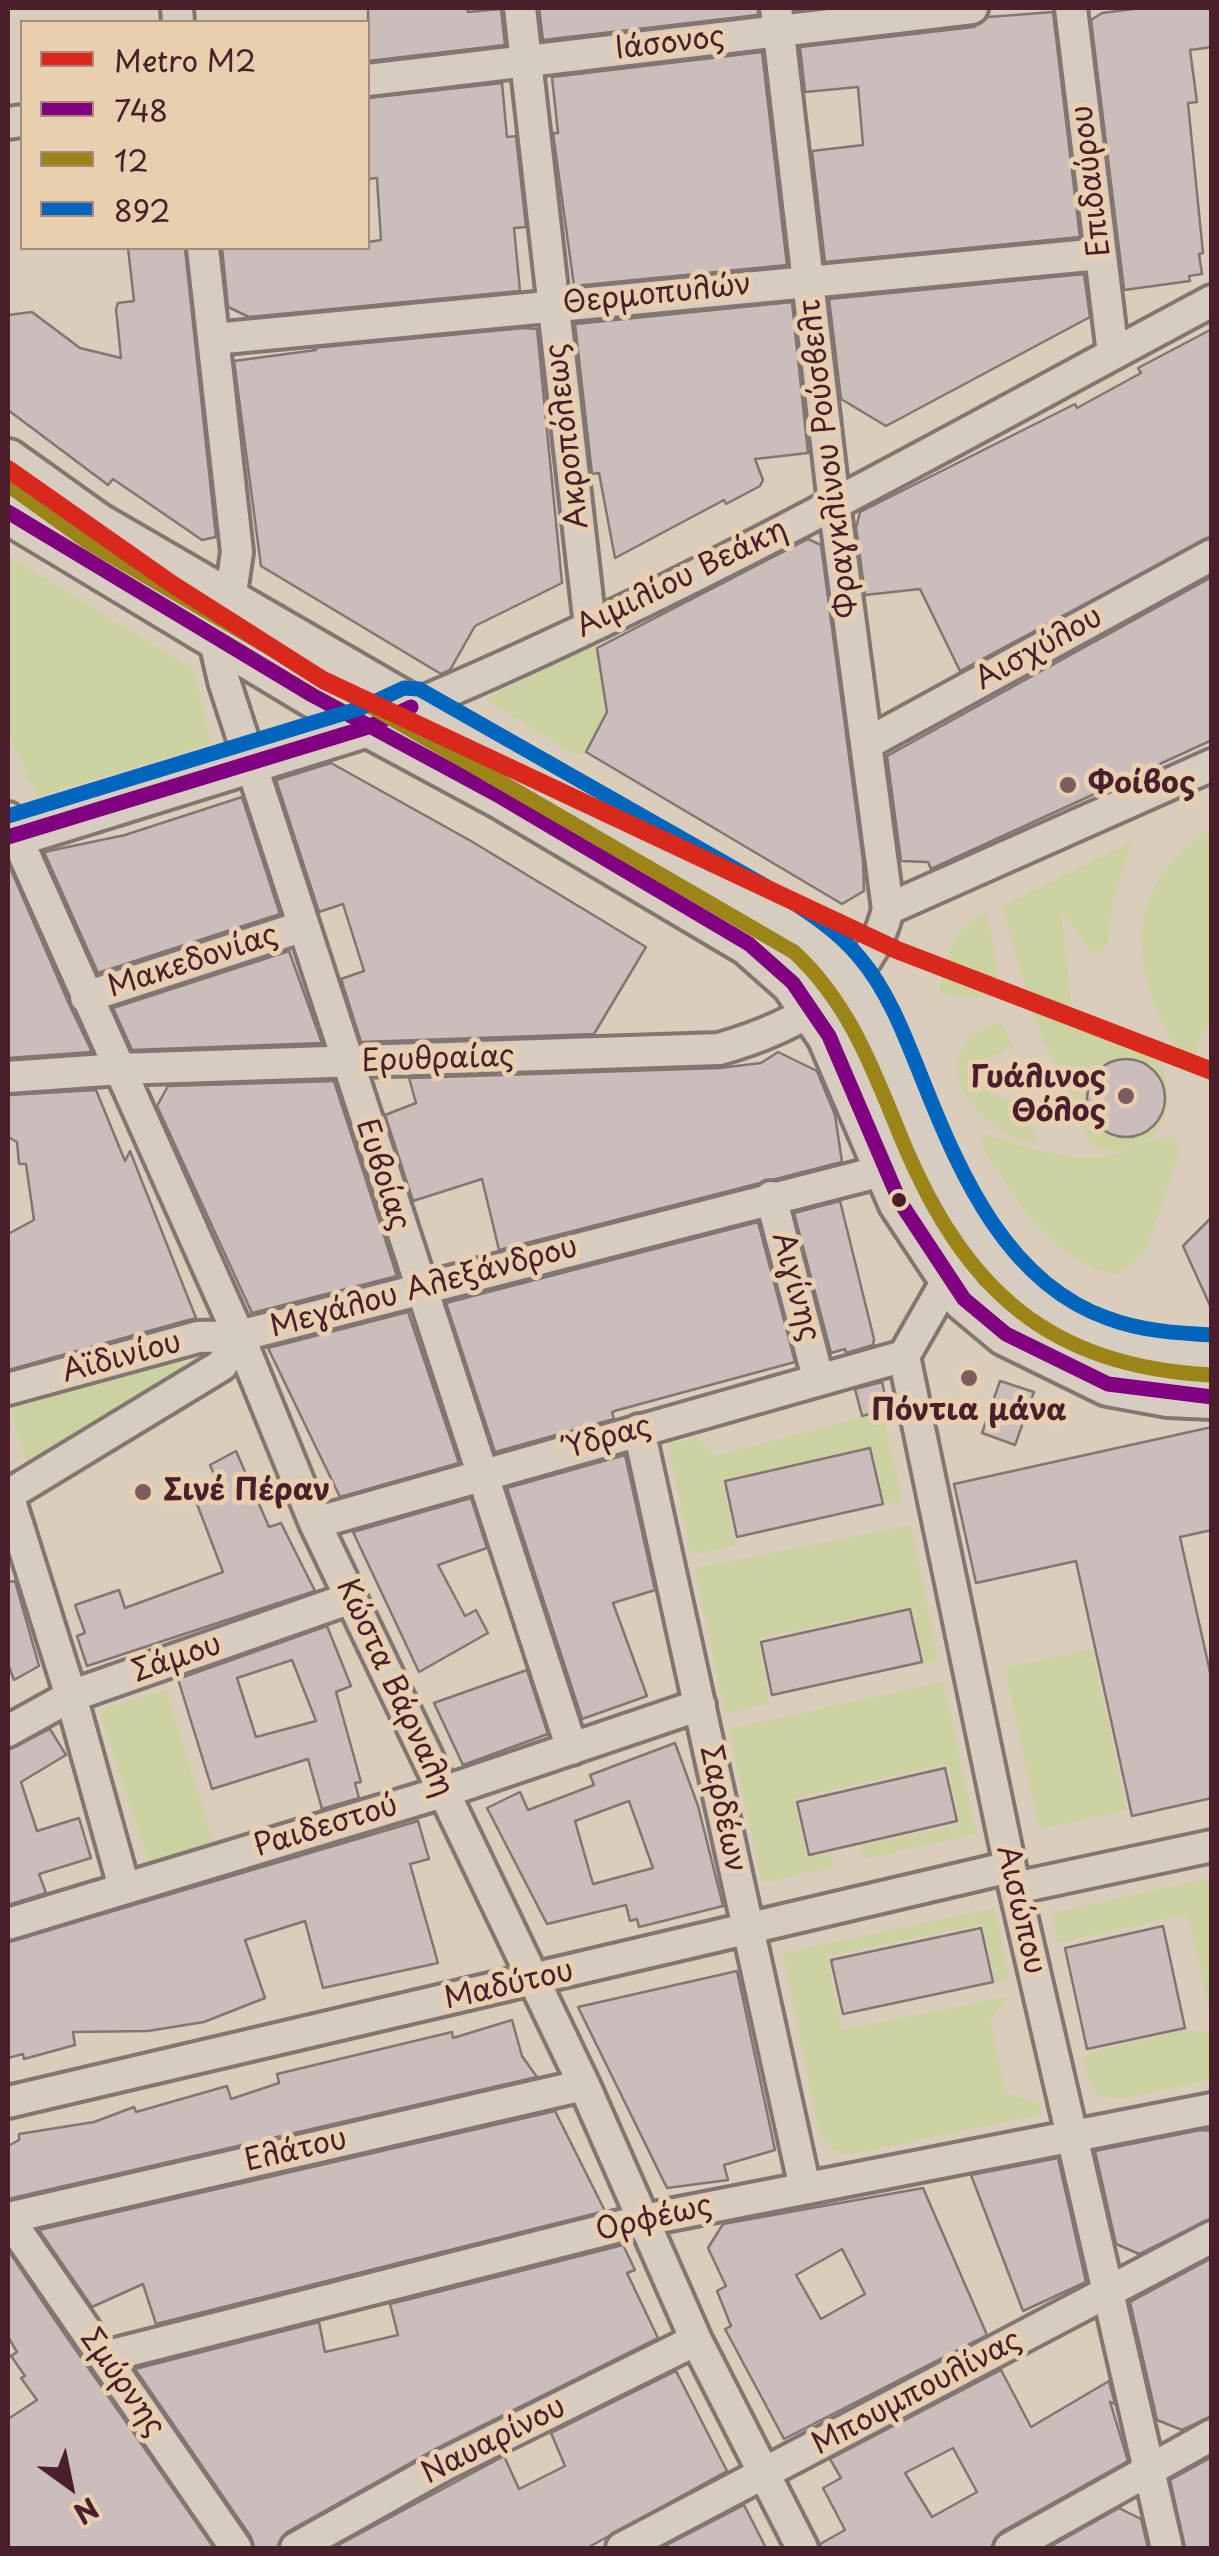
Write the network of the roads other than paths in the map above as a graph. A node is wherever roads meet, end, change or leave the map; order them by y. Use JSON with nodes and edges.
{"nodes":[{"id":1,"x":520,"y":8,"type":"edge"},
{"id":2,"x":972,"y":8,"type":"edge"},
{"id":3,"x":1071,"y":8,"type":"edge"},
{"id":4,"x":778,"y":19,"type":"edge"},
{"id":5,"x":527,"y":60,"type":"junction"},
{"id":6,"x":370,"y":80,"type":"edge"},
{"id":7,"x":203,"y":250,"type":"edge"},
{"id":8,"x":1100,"y":254,"type":"junction"},
{"id":9,"x":809,"y":279,"type":"junction"},
{"id":10,"x":1212,"y":300,"type":"edge"},
{"id":11,"x":553,"y":307,"type":"junction"},
{"id":12,"x":214,"y":338,"type":"junction"},
{"id":13,"x":1112,"y":354,"type":"junction"},
{"id":14,"x":8,"y":462,"type":"edge"},
{"id":15,"x":834,"y":503,"type":"junction"},
{"id":16,"x":8,"y":512,"type":"edge"},
{"id":17,"x":1212,"y":554,"type":"edge"},
{"id":18,"x":221,"y":617,"type":"junction"},
{"id":19,"x":590,"y":626,"type":"junction"},
{"id":20,"x":412,"y":707,"type":"junction"},
{"id":21,"x":368,"y":727,"type":"junction"},
{"id":22,"x":866,"y":744,"type":"junction"},
{"id":23,"x":250,"y":762,"type":"junction"},
{"id":24,"x":1212,"y":766,"type":"edge"},
{"id":25,"x":10,"y":830,"type":"edge"},
{"id":26,"x":888,"y":908,"type":"junction"},
{"id":27,"x":301,"y":927,"type":"junction"},
{"id":28,"x":850,"y":979,"type":"junction"},
{"id":29,"x":86,"y":997,"type":"junction"},
{"id":30,"x":813,"y":1010,"type":"junction"},
{"id":31,"x":346,"y":1064,"type":"junction"},
{"id":32,"x":119,"y":1069,"type":"junction"},
{"id":33,"x":8,"y":1078,"type":"edge"},
{"id":34,"x":886,"y":1170,"type":"junction"},
{"id":35,"x":771,"y":1197,"type":"junction"},
{"id":36,"x":948,"y":1279,"type":"junction"},
{"id":37,"x":419,"y":1288,"type":"junction"},
{"id":38,"x":239,"y":1336,"type":"junction"},
{"id":39,"x":1212,"y":1354,"type":"edge"},
{"id":40,"x":904,"y":1356,"type":"junction"},
{"id":41,"x":818,"y":1378,"type":"junction"},
{"id":42,"x":8,"y":1390,"type":"edge"},
{"id":43,"x":1212,"y":1398,"type":"edge"},
{"id":44,"x":639,"y":1430,"type":"junction"},
{"id":45,"x":479,"y":1474,"type":"junction"},
{"id":46,"x":8,"y":1495,"type":"edge"},
{"id":47,"x":315,"y":1522,"type":"junction"},
{"id":48,"x":351,"y":1598,"type":"junction"},
{"id":49,"x":71,"y":1696,"type":"junction"},
{"id":50,"x":700,"y":1705,"type":"junction"},
{"id":51,"x":8,"y":1732,"type":"edge"},
{"id":52,"x":572,"y":1748,"type":"junction"},
{"id":53,"x":443,"y":1792,"type":"junction"},
{"id":54,"x":1212,"y":1846,"type":"edge"},
{"id":55,"x":1012,"y":1878,"type":"junction"},
{"id":56,"x":124,"y":1887,"type":"junction"},
{"id":57,"x":8,"y":1924,"type":"edge"},
{"id":58,"x":747,"y":1927,"type":"junction"},
{"id":59,"x":532,"y":1981,"type":"junction"},
{"id":60,"x":584,"y":2084,"type":"junction"},
{"id":61,"x":8,"y":2102,"type":"edge"},
{"id":62,"x":1212,"y":2109,"type":"edge"},
{"id":63,"x":1075,"y":2139,"type":"junction"},
{"id":64,"x":805,"y":2188,"type":"junction"},
{"id":65,"x":8,"y":2218,"type":"edge"},
{"id":66,"x":644,"y":2220,"type":"junction"},
{"id":67,"x":1212,"y":2237,"type":"edge"},
{"id":68,"x":1108,"y":2292,"type":"junction"},
{"id":69,"x":696,"y":2340,"type":"junction"},
{"id":70,"x":104,"y":2357,"type":"junction"},
{"id":71,"x":1212,"y":2436,"type":"edge"},
{"id":72,"x":1147,"y":2471,"type":"junction"},
{"id":73,"x":762,"y":2474,"type":"junction"},
{"id":74,"x":236,"y":2548,"type":"edge"},
{"id":75,"x":296,"y":2548,"type":"edge"},
{"id":76,"x":622,"y":2548,"type":"edge"},
{"id":77,"x":802,"y":2548,"type":"edge"},
{"id":78,"x":1010,"y":2548,"type":"edge"},
{"id":79,"x":1167,"y":2548,"type":"edge"}],
"edges":[{"from":1,"to":5,"type":"street","name":"Ακροπόλεως"},
{"from":2,"to":4,"type":"street","name":"Ιάσονος"},
{"from":3,"to":8,"type":"street","name":"Επιδαύρου"},
{"from":4,"to":5,"type":"street","name":"Ιάσονος"},
{"from":4,"to":9,"type":"street","name":"Φραγκλίνου Ρούσβελτ"},
{"from":5,"to":6,"type":"street","name":"Ιάσονος"},
{"from":5,"to":11,"type":"street","name":"Ακροπόλεως"},
{"from":7,"to":12,"type":"street"},
{"from":8,"to":9,"type":"street","name":"Θερμοπυλών"},
{"from":8,"to":13,"type":"street","name":"Επιδαύρου"},
{"from":9,"to":11,"type":"street","name":"Θερμοπυλών"},
{"from":9,"to":15,"type":"street","name":"Φραγκλίνου Ρούσβελτ"},
{"from":10,"to":13,"type":"street","name":"Αιμιλίου Βεάκη"},
{"from":11,"to":12,"type":"street","name":"Θερμοπυλών"},
{"from":11,"to":19,"type":"street","name":"Ακροπόλεως"},
{"from":12,"to":18,"type":"street"},
{"from":13,"to":15,"type":"street","name":"Αιμιλίου Βεάκη"},
{"from":14,"to":18,"type":"main road"},
{"from":15,"to":19,"type":"street","name":"Αιμιλίου Βεάκη"},
{"from":15,"to":22,"type":"street","name":"Φραγκλίνου Ρούσβελτ"},
{"from":16,"to":18,"type":"main road"},
{"from":17,"to":22,"type":"street","name":"Αισχύλου"},
{"from":18,"to":20,"type":"main road"},
{"from":18,"to":21,"type":"main road"},
{"from":18,"to":23,"type":"street","name":"Ευβοίας"},
{"from":19,"to":20,"type":"street","name":"Αιμιλίου Βεάκη"},
{"from":20,"to":21,"type":"main road"},
{"from":20,"to":28,"type":"main road"},
{"from":21,"to":23,"type":"main road"},
{"from":21,"to":30,"type":"main road"},
{"from":22,"to":26,"type":"street","name":"Φραγκλίνου Ρούσβελτ"},
{"from":23,"to":25,"type":"main road"},
{"from":23,"to":27,"type":"street","name":"Ευβοίας"},
{"from":24,"to":26,"type":"street"},
{"from":25,"to":29,"type":"street","name":"Κώστα Βάρναλη"},
{"from":26,"to":28,"type":"street","name":"Ερυθραίας"},
{"from":27,"to":29,"type":"street","name":"Μακεδονίας"},
{"from":27,"to":31,"type":"street","name":"Ευβοίας"},
{"from":28,"to":30,"type":"street","name":"Ερυθραίας"},
{"from":28,"to":39,"type":"main road"},
{"from":29,"to":32,"type":"street","name":"Κώστα Βάρναλη"},
{"from":30,"to":31,"type":"street","name":"Ερυθραίας"},
{"from":30,"to":34,"type":"main road"},
{"from":31,"to":32,"type":"street","name":"Ερυθραίας"},
{"from":31,"to":37,"type":"street","name":"Ευβοίας"},
{"from":32,"to":33,"type":"street","name":"Ερυθραίας"},
{"from":32,"to":38,"type":"street","name":"Κώστα Βάρναλη"},
{"from":34,"to":35,"type":"street","name":"Μεγάλου Αλεξάνδρου"},
{"from":34,"to":36,"type":"main road"},
{"from":35,"to":37,"type":"street","name":"Μεγάλου Αλεξάνδρου"},
{"from":35,"to":41,"type":"street","name":"Αιγίνης"},
{"from":36,"to":40,"type":"street"},
{"from":36,"to":43,"type":"main road"},
{"from":37,"to":38,"type":"street","name":"Μεγάλου Αλεξάνδρου"},
{"from":37,"to":45,"type":"street","name":"Ευβοίας"},
{"from":38,"to":42,"type":"street","name":"Αϊδινίου"},
{"from":38,"to":46,"type":"street","name":"Μεγάλου Αλεξάνδρου"},
{"from":38,"to":47,"type":"street","name":"Κώστα Βάρναλη"},
{"from":40,"to":41,"type":"street","name":"Ύδρας"},
{"from":40,"to":55,"type":"street","name":"Αισώπου"},
{"from":41,"to":44,"type":"street","name":"Ύδρας"},
{"from":44,"to":45,"type":"street","name":"Ύδρας"},
{"from":44,"to":50,"type":"street","name":"Σαρδέων"},
{"from":45,"to":47,"type":"street","name":"Ύδρας"},
{"from":45,"to":52,"type":"street","name":"Ευβοίας"},
{"from":46,"to":49,"type":"street"},
{"from":47,"to":48,"type":"street","name":"Κώστα Βάρναλη"},
{"from":48,"to":49,"type":"street","name":"Σάμου"},
{"from":48,"to":53,"type":"street","name":"Κώστα Βάρναλη"},
{"from":49,"to":51,"type":"street","name":"Σάμου"},
{"from":49,"to":56,"type":"street"},
{"from":50,"to":52,"type":"street","name":"Ραιδεστού"},
{"from":50,"to":58,"type":"street","name":"Σαρδέων"},
{"from":52,"to":53,"type":"street","name":"Ραιδεστού"},
{"from":53,"to":56,"type":"street","name":"Ραιδεστού"},
{"from":53,"to":59,"type":"street","name":"Κώστα Βάρναλη"},
{"from":54,"to":55,"type":"street","name":"Μαδύτου"},
{"from":55,"to":58,"type":"street","name":"Μαδύτου"},
{"from":55,"to":63,"type":"street","name":"Αισώπου"},
{"from":56,"to":57,"type":"street","name":"Ραιδεστού"},
{"from":58,"to":59,"type":"street","name":"Μαδύτου"},
{"from":58,"to":64,"type":"street","name":"Σαρδέων"},
{"from":59,"to":60,"type":"street","name":"Κώστα Βάρναλη"},
{"from":59,"to":61,"type":"street","name":"Μαδύτου"},
{"from":60,"to":65,"type":"street","name":"Ελάτου"},
{"from":60,"to":66,"type":"street","name":"Κώστα Βάρναλη"},
{"from":62,"to":63,"type":"street","name":"Ορφέως"},
{"from":63,"to":64,"type":"street","name":"Ορφέως"},
{"from":63,"to":68,"type":"street","name":"Αισώπου"},
{"from":64,"to":66,"type":"street","name":"Ορφέως"},
{"from":65,"to":70,"type":"street","name":"Σμύρνης"},
{"from":66,"to":69,"type":"street","name":"Κώστα Βάρναλη"},
{"from":66,"to":70,"type":"street","name":"Ορφέως"},
{"from":67,"to":68,"type":"street","name":"Μπουμπουλίνας"},
{"from":68,"to":72,"type":"street","name":"Αισώπου"},
{"from":68,"to":73,"type":"street","name":"Μπουμπουλίνας"},
{"from":69,"to":73,"type":"street","name":"Κώστα Βάρναλη"},
{"from":69,"to":75,"type":"street","name":"Ναυαρίνου"},
{"from":70,"to":74,"type":"street","name":"Σμύρνης"},
{"from":71,"to":72,"type":"street"},
{"from":72,"to":78,"type":"street"},
{"from":72,"to":79,"type":"street","name":"Αισώπου"},
{"from":73,"to":76,"type":"street","name":"Μπουμπουλίνας"},
{"from":73,"to":77,"type":"street","name":"Κώστα Βάρναλη"}]}
